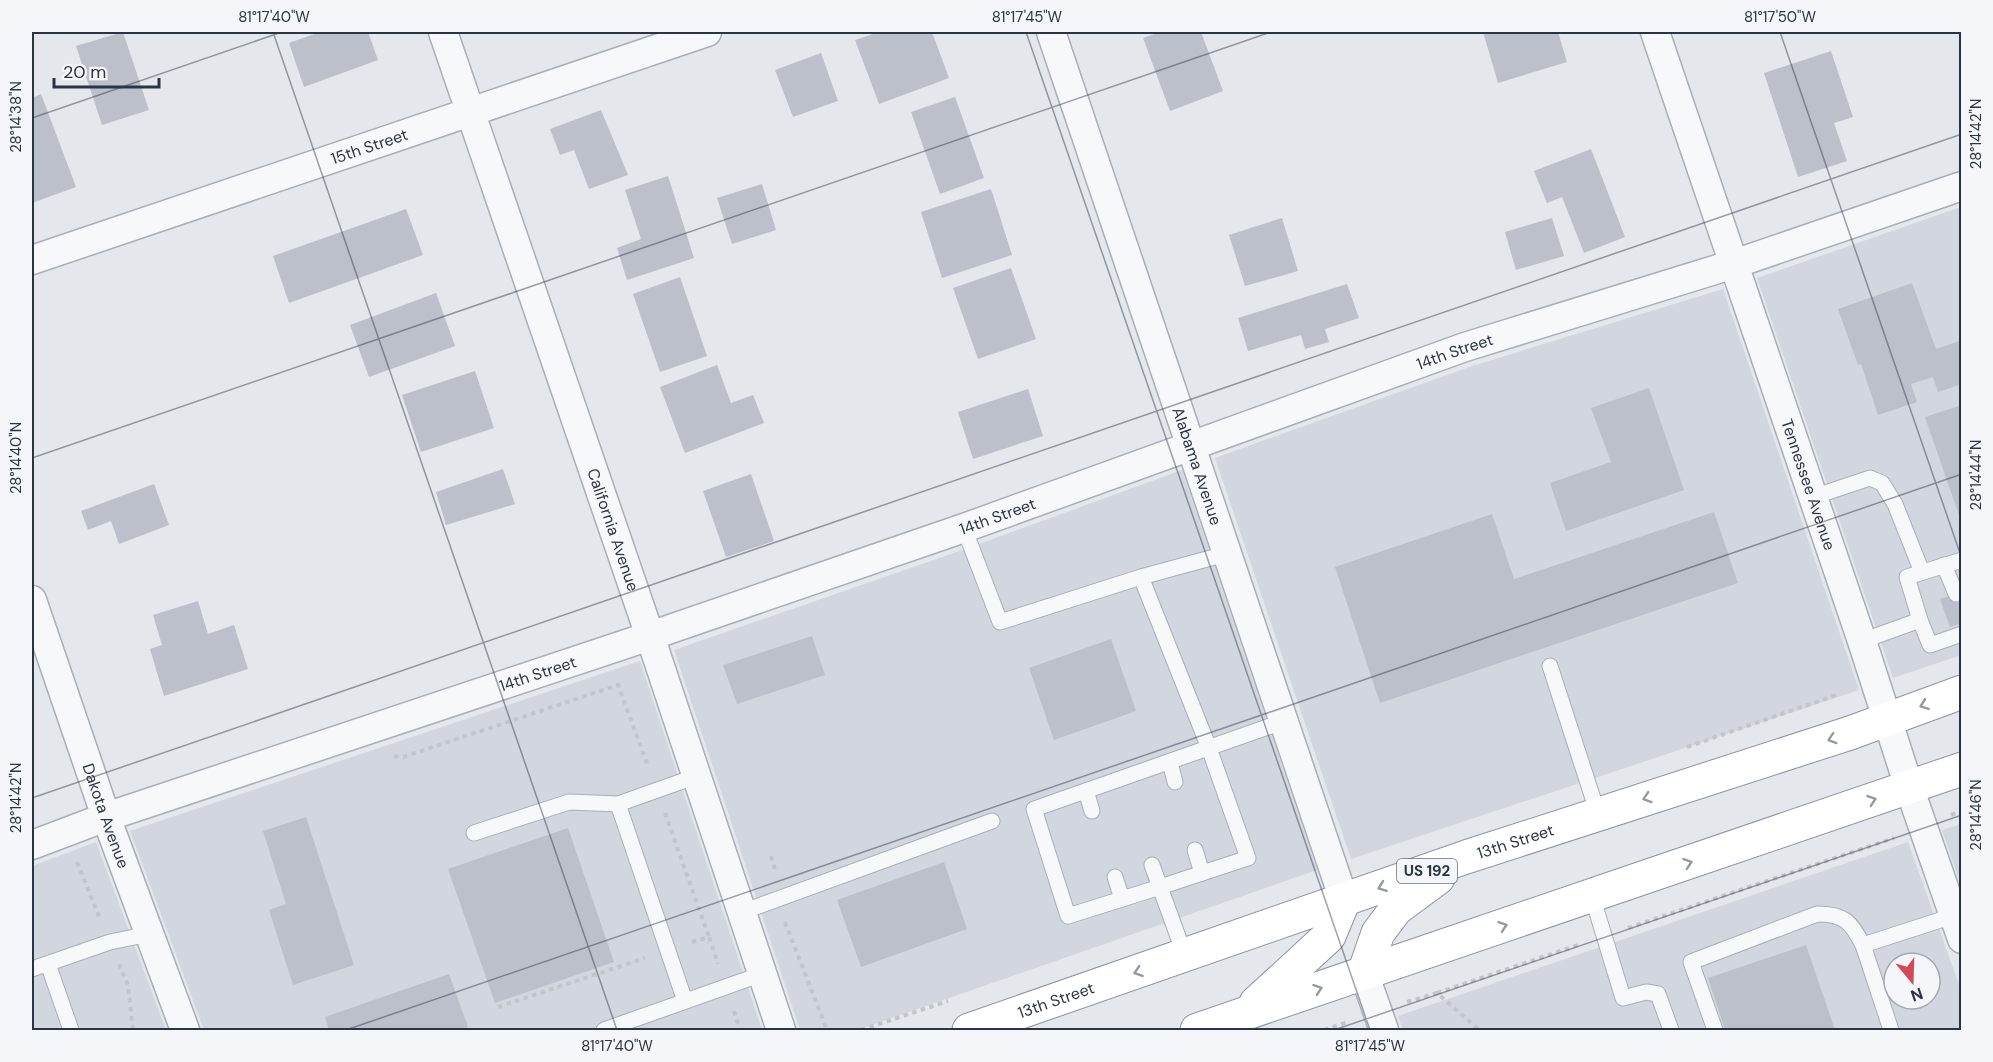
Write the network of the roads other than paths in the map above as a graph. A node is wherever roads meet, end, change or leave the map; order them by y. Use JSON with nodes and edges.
{"nodes":[{"id":1,"x":443,"y":32,"type":"edge"},
{"id":2,"x":706,"y":32,"type":"edge"},
{"id":3,"x":1051,"y":32,"type":"edge"},
{"id":4,"x":1655,"y":32,"type":"edge"},
{"id":5,"x":471,"y":112,"type":"junction"},
{"id":6,"x":1962,"y":186,"type":"edge"},
{"id":7,"x":32,"y":260,"type":"edge"},
{"id":8,"x":1734,"y":264,"type":"junction"},
{"id":9,"x":1192,"y":445,"type":"junction"},
{"id":10,"x":1812,"y":497,"type":"junction"},
{"id":11,"x":964,"y":528,"type":"junction"},
{"id":12,"x":1229,"y":554,"type":"junction"},
{"id":13,"x":1962,"y":560,"type":"edge"},
{"id":14,"x":1944,"y":565,"type":"junction"},
{"id":15,"x":1922,"y":572,"type":"junction"},
{"id":16,"x":1141,"y":577,"type":"junction"},
{"id":17,"x":1956,"y":594,"type":"dead end"},
{"id":18,"x":32,"y":600,"type":"edge"},
{"id":19,"x":1920,"y":620,"type":"junction"},
{"id":20,"x":1962,"y":634,"type":"edge"},
{"id":21,"x":650,"y":636,"type":"junction"},
{"id":22,"x":1862,"y":641,"type":"junction"},
{"id":23,"x":1550,"y":666,"type":"dead end"},
{"id":24,"x":1962,"y":692,"type":"edge"},
{"id":25,"x":1887,"y":719,"type":"junction"},
{"id":26,"x":1286,"y":721,"type":"junction"},
{"id":27,"x":1209,"y":748,"type":"junction"},
{"id":28,"x":1170,"y":762,"type":"junction"},
{"id":29,"x":1962,"y":769,"type":"edge"},
{"id":30,"x":697,"y":776,"type":"junction"},
{"id":31,"x":1175,"y":782,"type":"dead end"},
{"id":32,"x":1909,"y":787,"type":"junction"},
{"id":33,"x":1086,"y":791,"type":"junction"},
{"id":34,"x":618,"y":804,"type":"junction"},
{"id":35,"x":1092,"y":811,"type":"dead end"},
{"id":36,"x":1598,"y":814,"type":"junction"},
{"id":37,"x":106,"y":818,"type":"junction"},
{"id":38,"x":992,"y":821,"type":"dead end"},
{"id":39,"x":474,"y":833,"type":"dead end"},
{"id":40,"x":32,"y":844,"type":"edge"},
{"id":41,"x":1195,"y":850,"type":"dead end"},
{"id":42,"x":1466,"y":857,"type":"junction"},
{"id":43,"x":1152,"y":865,"type":"dead end"},
{"id":44,"x":1202,"y":873,"type":"junction"},
{"id":45,"x":1115,"y":877,"type":"dead end"},
{"id":46,"x":1160,"y":887,"type":"junction"},
{"id":47,"x":1592,"y":896,"type":"junction"},
{"id":48,"x":1122,"y":899,"type":"junction"},
{"id":49,"x":1344,"y":900,"type":"junction"},
{"id":50,"x":742,"y":912,"type":"junction"},
{"id":51,"x":1959,"y":922,"type":"edge"},
{"id":52,"x":149,"y":934,"type":"junction"},
{"id":53,"x":1863,"y":945,"type":"junction"},
{"id":54,"x":1185,"y":956,"type":"junction"},
{"id":55,"x":48,"y":964,"type":"junction"},
{"id":56,"x":32,"y":969,"type":"edge"},
{"id":57,"x":1365,"y":973,"type":"junction"},
{"id":58,"x":762,"y":974,"type":"junction"},
{"id":59,"x":685,"y":1001,"type":"junction"},
{"id":60,"x":1243,"y":1015,"type":"junction"},
{"id":61,"x":1038,"y":1017,"type":"edge"},
{"id":62,"x":71,"y":1030,"type":"edge"},
{"id":63,"x":185,"y":1030,"type":"edge"},
{"id":64,"x":604,"y":1030,"type":"edge"},
{"id":65,"x":781,"y":1030,"type":"edge"},
{"id":66,"x":969,"y":1030,"type":"edge"},
{"id":67,"x":1197,"y":1030,"type":"edge"},
{"id":68,"x":1384,"y":1030,"type":"edge"},
{"id":69,"x":1671,"y":1030,"type":"edge"},
{"id":70,"x":1715,"y":1030,"type":"edge"},
{"id":71,"x":1891,"y":1030,"type":"edge"}],
"edges":[{"from":1,"to":5,"type":"street","name":"California Avenue"},
{"from":2,"to":5,"type":"street","name":"15th Street"},
{"from":3,"to":9,"type":"street","name":"Alabama Avenue"},
{"from":4,"to":8,"type":"street","name":"Tennessee Avenue"},
{"from":5,"to":7,"type":"street","name":"15th Street"},
{"from":5,"to":21,"type":"street","name":"California Avenue"},
{"from":6,"to":8,"type":"street","name":"14th Street"},
{"from":8,"to":9,"type":"street","name":"14th Street"},
{"from":8,"to":10,"type":"street","name":"Tennessee Avenue"},
{"from":9,"to":11,"type":"street","name":"14th Street"},
{"from":9,"to":12,"type":"street","name":"Alabama Avenue"},
{"from":10,"to":15,"type":"lane"},
{"from":10,"to":22,"type":"street","name":"Tennessee Avenue"},
{"from":11,"to":16,"type":"lane"},
{"from":11,"to":21,"type":"street","name":"14th Street"},
{"from":12,"to":16,"type":"lane"},
{"from":12,"to":26,"type":"street","name":"Alabama Avenue"},
{"from":13,"to":14,"type":"lane"},
{"from":14,"to":15,"type":"lane"},
{"from":14,"to":17,"type":"lane"},
{"from":15,"to":19,"type":"lane"},
{"from":16,"to":27,"type":"lane"},
{"from":18,"to":37,"type":"street","name":"Dakota Avenue"},
{"from":19,"to":20,"type":"lane"},
{"from":19,"to":22,"type":"lane"},
{"from":21,"to":30,"type":"street","name":"California Avenue"},
{"from":21,"to":37,"type":"street","name":"14th Street"},
{"from":22,"to":25,"type":"street","name":"Tennessee Avenue"},
{"from":23,"to":36,"type":"lane"},
{"from":24,"to":25,"type":"highway","name":"13th Street","number":"US 192","one_way":true},
{"from":25,"to":32,"type":"street","name":"Tennessee Avenue"},
{"from":25,"to":36,"type":"highway","name":"13th Street","number":"US 192","one_way":true},
{"from":26,"to":27,"type":"lane"},
{"from":26,"to":49,"type":"street","name":"Alabama Avenue"},
{"from":27,"to":28,"type":"lane"},
{"from":27,"to":44,"type":"lane"},
{"from":28,"to":31,"type":"lane"},
{"from":28,"to":33,"type":"lane"},
{"from":29,"to":32,"type":"highway"},
{"from":30,"to":34,"type":"lane"},
{"from":30,"to":50,"type":"street","name":"California Avenue"},
{"from":47,"to":32,"type":"highway","one_way":true},
{"from":32,"to":51,"type":"street","name":"Tennessee Avenue"},
{"from":33,"to":35,"type":"lane"},
{"from":33,"to":48,"type":"lane"},
{"from":34,"to":39,"type":"lane"},
{"from":34,"to":59,"type":"lane"},
{"from":36,"to":42,"type":"highway","name":"13th Street","number":"US 192"},
{"from":37,"to":40,"type":"street","name":"14th Street"},
{"from":37,"to":52,"type":"street","name":"Dakota Avenue"},
{"from":38,"to":50,"type":"lane"},
{"from":41,"to":44,"type":"lane"},
{"from":42,"to":49,"type":"highway","name":"13th Street","number":"US 192","one_way":true},
{"from":42,"to":57,"type":"highway"},
{"from":43,"to":46,"type":"lane"},
{"from":44,"to":46,"type":"lane"},
{"from":45,"to":48,"type":"lane"},
{"from":46,"to":48,"type":"lane"},
{"from":46,"to":54,"type":"lane"},
{"from":57,"to":47,"type":"highway","one_way":true},
{"from":47,"to":69,"type":"lane"},
{"from":49,"to":54,"type":"highway","name":"13th Street","number":"US 192"},
{"from":49,"to":60,"type":"highway"},
{"from":50,"to":58,"type":"street","name":"California Avenue"},
{"from":51,"to":53,"type":"lane"},
{"from":52,"to":55,"type":"lane"},
{"from":52,"to":63,"type":"street","name":"Dakota Avenue"},
{"from":53,"to":70,"type":"lane"},
{"from":53,"to":71,"type":"lane"},
{"from":54,"to":61,"type":"highway","name":"13th Street","number":"US 192","one_way":true},
{"from":55,"to":56,"type":"lane"},
{"from":55,"to":62,"type":"lane"},
{"from":60,"to":57,"type":"highway","one_way":true},
{"from":57,"to":68,"type":"street"},
{"from":58,"to":59,"type":"lane"},
{"from":58,"to":65,"type":"street","name":"California Avenue"},
{"from":59,"to":64,"type":"lane"},
{"from":60,"to":67,"type":"highway"},
{"from":61,"to":66,"type":"highway","name":"13th Street","number":"US 192"}]}
